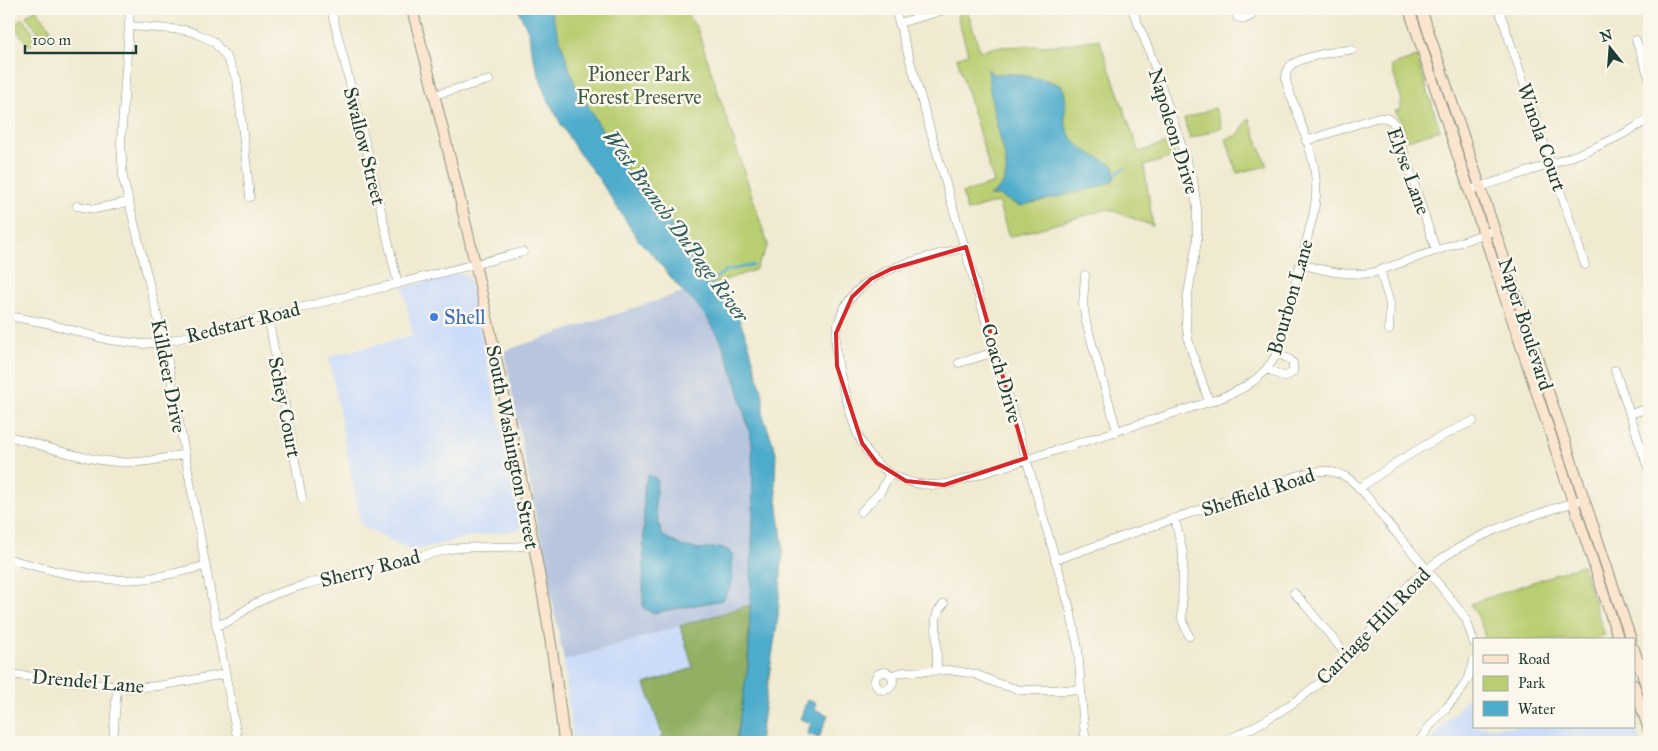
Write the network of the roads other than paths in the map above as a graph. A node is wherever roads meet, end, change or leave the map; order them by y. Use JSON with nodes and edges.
{"nodes":[{"id":1,"x":130,"y":9,"type":"edge"},
{"id":2,"x":331,"y":9,"type":"edge"},
{"id":3,"x":412,"y":9,"type":"edge"},
{"id":4,"x":895,"y":9,"type":"edge"},
{"id":5,"x":948,"y":9,"type":"edge"},
{"id":6,"x":1132,"y":9,"type":"edge"},
{"id":7,"x":1234,"y":9,"type":"edge"},
{"id":8,"x":1254,"y":9,"type":"edge"},
{"id":9,"x":1409,"y":9,"type":"edge"},
{"id":10,"x":1421,"y":9,"type":"edge"},
{"id":11,"x":1499,"y":9,"type":"edge"},
{"id":12,"x":899,"y":23,"type":"junction"},
{"id":13,"x":130,"y":26,"type":"junction"},
{"id":14,"x":1636,"y":40,"type":"dead end"},
{"id":15,"x":1352,"y":50,"type":"dead end"},
{"id":16,"x":1649,"y":77,"type":"edge"},
{"id":17,"x":489,"y":80,"type":"dead end"},
{"id":18,"x":434,"y":94,"type":"junction"},
{"id":19,"x":1649,"y":119,"type":"edge"},
{"id":20,"x":1306,"y":141,"type":"junction"},
{"id":21,"x":1551,"y":163,"type":"junction"},
{"id":22,"x":1475,"y":188,"type":"junction"},
{"id":23,"x":250,"y":197,"type":"dead end"},
{"id":24,"x":128,"y":202,"type":"junction"},
{"id":25,"x":77,"y":206,"type":"dead end"},
{"id":26,"x":1495,"y":230,"type":"junction"},
{"id":27,"x":1485,"y":233,"type":"junction"},
{"id":28,"x":966,"y":247,"type":"junction"},
{"id":29,"x":1436,"y":251,"type":"junction"},
{"id":30,"x":523,"y":252,"type":"dead end"},
{"id":31,"x":475,"y":264,"type":"junction"},
{"id":32,"x":1300,"y":264,"type":"junction"},
{"id":33,"x":1585,"y":264,"type":"dead end"},
{"id":34,"x":1380,"y":270,"type":"junction"},
{"id":35,"x":1085,"y":276,"type":"dead end"},
{"id":36,"x":398,"y":284,"type":"junction"},
{"id":37,"x":9,"y":316,"type":"edge"},
{"id":38,"x":268,"y":316,"type":"junction"},
{"id":39,"x":1389,"y":330,"type":"dead end"},
{"id":40,"x":164,"y":341,"type":"junction"},
{"id":41,"x":995,"y":352,"type":"junction"},
{"id":42,"x":1277,"y":353,"type":"junction"},
{"id":43,"x":959,"y":363,"type":"dead end"},
{"id":44,"x":1267,"y":369,"type":"junction"},
{"id":45,"x":1615,"y":370,"type":"dead end"},
{"id":46,"x":1209,"y":402,"type":"junction"},
{"id":47,"x":1649,"y":408,"type":"edge"},
{"id":48,"x":1630,"y":414,"type":"junction"},
{"id":49,"x":1473,"y":422,"type":"dead end"},
{"id":50,"x":1118,"y":431,"type":"junction"},
{"id":51,"x":9,"y":436,"type":"edge"},
{"id":52,"x":185,"y":454,"type":"junction"},
{"id":53,"x":1026,"y":458,"type":"junction"},
{"id":54,"x":1649,"y":471,"type":"edge"},
{"id":55,"x":890,"y":473,"type":"junction"},
{"id":56,"x":1359,"y":489,"type":"junction"},
{"id":57,"x":302,"y":498,"type":"dead end"},
{"id":58,"x":1579,"y":500,"type":"junction"},
{"id":59,"x":861,"y":512,"type":"dead end"},
{"id":60,"x":1175,"y":519,"type":"junction"},
{"id":61,"x":533,"y":545,"type":"junction"},
{"id":62,"x":9,"y":559,"type":"edge"},
{"id":63,"x":1055,"y":560,"type":"junction"},
{"id":64,"x":205,"y":566,"type":"junction"},
{"id":65,"x":1426,"y":569,"type":"junction"},
{"id":66,"x":1294,"y":593,"type":"dead end"},
{"id":67,"x":944,"y":604,"type":"dead end"},
{"id":68,"x":216,"y":626,"type":"junction"},
{"id":69,"x":1189,"y":636,"type":"dead end"},
{"id":70,"x":1619,"y":638,"type":"edge"},
{"id":71,"x":1630,"y":638,"type":"edge"},
{"id":72,"x":1473,"y":639,"type":"edge"},
{"id":73,"x":1348,"y":657,"type":"junction"},
{"id":74,"x":1473,"y":663,"type":"edge"},
{"id":75,"x":1641,"y":664,"type":"edge"},
{"id":76,"x":937,"y":670,"type":"junction"},
{"id":77,"x":9,"y":674,"type":"edge"},
{"id":78,"x":226,"y":674,"type":"junction"},
{"id":79,"x":892,"y":676,"type":"dead end"},
{"id":80,"x":117,"y":687,"type":"junction"},
{"id":81,"x":1081,"y":690,"type":"junction"},
{"id":82,"x":1636,"y":690,"type":"edge"},
{"id":83,"x":1649,"y":695,"type":"edge"},
{"id":84,"x":1649,"y":730,"type":"edge"},
{"id":85,"x":114,"y":742,"type":"edge"},
{"id":86,"x":238,"y":742,"type":"edge"},
{"id":87,"x":564,"y":742,"type":"edge"},
{"id":88,"x":1086,"y":742,"type":"edge"},
{"id":89,"x":1223,"y":742,"type":"edge"},
{"id":90,"x":1419,"y":742,"type":"edge"}],
"edges":[{"from":1,"to":13,"type":"street","name":"Killdeer Drive"},
{"from":2,"to":36,"type":"street","name":"Swallow Street"},
{"from":3,"to":18,"type":"main road","name":"South Washington Street"},
{"from":4,"to":12,"type":"street","name":"Coach Drive"},
{"from":5,"to":12,"type":"street"},
{"from":6,"to":46,"type":"street","name":"Napoleon Drive"},
{"from":7,"to":8,"type":"street"},
{"from":9,"to":22,"type":"main road","name":"Naper Boulevard"},
{"from":10,"to":22,"type":"main road","name":"Naper Boulevard"},
{"from":11,"to":21,"type":"street","name":"Winola Court"},
{"from":12,"to":28,"type":"street","name":"Coach Drive"},
{"from":13,"to":23,"type":"street"},
{"from":13,"to":24,"type":"street","name":"Killdeer Drive"},
{"from":14,"to":16,"type":"street"},
{"from":15,"to":20,"type":"street","name":"Bourbon Lane"},
{"from":17,"to":18,"type":"street"},
{"from":18,"to":31,"type":"main road","name":"South Washington Street"},
{"from":19,"to":21,"type":"street"},
{"from":20,"to":29,"type":"street","name":"Elyse Lane"},
{"from":20,"to":32,"type":"street","name":"Bourbon Lane"},
{"from":21,"to":22,"type":"street"},
{"from":21,"to":33,"type":"street","name":"Winola Court"},
{"from":22,"to":26,"type":"main road","name":"Naper Boulevard"},
{"from":22,"to":27,"type":"main road","name":"Naper Boulevard"},
{"from":24,"to":25,"type":"street"},
{"from":24,"to":40,"type":"street","name":"Killdeer Drive"},
{"from":26,"to":27,"type":"street"},
{"from":26,"to":58,"type":"main road","name":"Naper Boulevard"},
{"from":27,"to":29,"type":"street"},
{"from":27,"to":58,"type":"main road","name":"Naper Boulevard"},
{"from":28,"to":41,"type":"street","name":"Coach Drive"},
{"from":28,"to":55,"type":"street","name":"Bourbon Lane"},
{"from":29,"to":34,"type":"street"},
{"from":30,"to":31,"type":"street","name":"Redstart Road"},
{"from":31,"to":36,"type":"street","name":"Redstart Road"},
{"from":31,"to":61,"type":"main road","name":"South Washington Street"},
{"from":32,"to":34,"type":"street"},
{"from":32,"to":42,"type":"street","name":"Bourbon Lane"},
{"from":34,"to":39,"type":"street"},
{"from":35,"to":50,"type":"street"},
{"from":36,"to":38,"type":"street","name":"Redstart Road"},
{"from":37,"to":40,"type":"street","name":"Redstart Road"},
{"from":38,"to":40,"type":"street","name":"Redstart Road"},
{"from":38,"to":57,"type":"street","name":"Schey Court"},
{"from":40,"to":52,"type":"street","name":"Killdeer Drive"},
{"from":41,"to":43,"type":"street"},
{"from":41,"to":53,"type":"street","name":"Coach Drive"},
{"from":42,"to":44,"type":"street","name":"Bourbon Lane"},
{"from":42,"to":44,"type":"street"},
{"from":44,"to":46,"type":"street","name":"Bourbon Lane"},
{"from":45,"to":48,"type":"street"},
{"from":46,"to":50,"type":"street","name":"Bourbon Lane"},
{"from":47,"to":48,"type":"street"},
{"from":48,"to":54,"type":"street"},
{"from":49,"to":56,"type":"street"},
{"from":50,"to":53,"type":"street","name":"Bourbon Lane"},
{"from":51,"to":52,"type":"street"},
{"from":52,"to":64,"type":"street","name":"Killdeer Drive"},
{"from":53,"to":55,"type":"street","name":"Bourbon Lane"},
{"from":53,"to":63,"type":"street","name":"Coach Drive"},
{"from":55,"to":59,"type":"street"},
{"from":56,"to":60,"type":"street","name":"Sheffield Road"},
{"from":56,"to":65,"type":"street","name":"Sheffield Road"},
{"from":58,"to":65,"type":"street","name":"Carriage Hill Road"},
{"from":58,"to":70,"type":"main road","name":"Naper Boulevard"},
{"from":58,"to":71,"type":"main road","name":"Naper Boulevard"},
{"from":60,"to":63,"type":"street","name":"Sheffield Road"},
{"from":60,"to":69,"type":"street"},
{"from":61,"to":68,"type":"street","name":"Sherry Road"},
{"from":61,"to":87,"type":"main road","name":"South Washington Street"},
{"from":62,"to":64,"type":"street"},
{"from":63,"to":81,"type":"street","name":"Coach Drive"},
{"from":64,"to":68,"type":"street","name":"Killdeer Drive"},
{"from":65,"to":72,"type":"street","name":"Sheffield Road"},
{"from":65,"to":73,"type":"street","name":"Carriage Hill Road"},
{"from":66,"to":73,"type":"street"},
{"from":67,"to":76,"type":"street"},
{"from":68,"to":78,"type":"street","name":"Killdeer Drive"},
{"from":73,"to":89,"type":"street","name":"Carriage Hill Road"},
{"from":74,"to":90,"type":"street"},
{"from":75,"to":83,"type":"main road"},
{"from":76,"to":79,"type":"street"},
{"from":76,"to":81,"type":"street"},
{"from":77,"to":80,"type":"street","name":"Drendel Lane"},
{"from":78,"to":80,"type":"street","name":"Drendel Lane"},
{"from":78,"to":86,"type":"street","name":"Killdeer Drive"},
{"from":80,"to":85,"type":"street"},
{"from":81,"to":88,"type":"street","name":"Coach Drive"},
{"from":82,"to":84,"type":"main road"}]}
